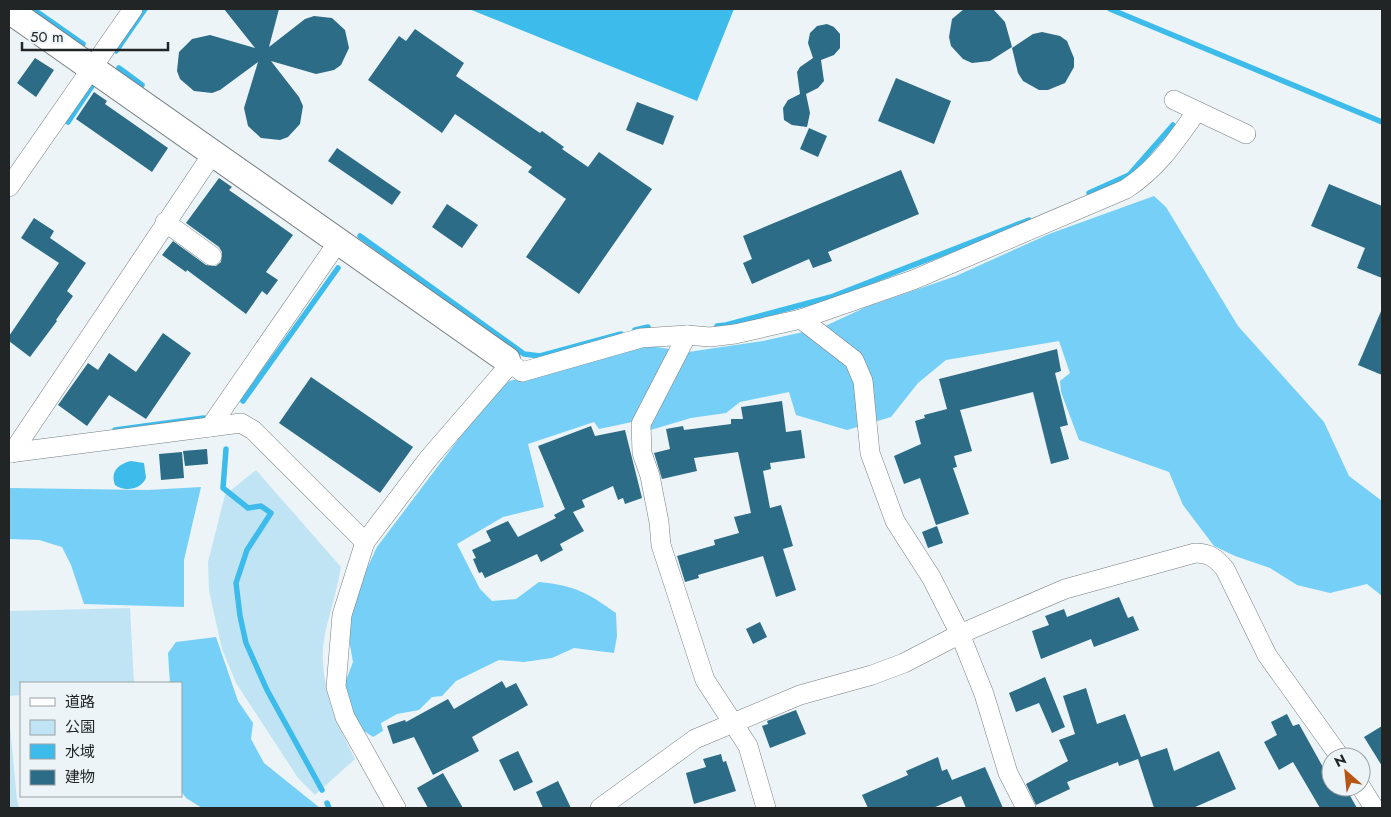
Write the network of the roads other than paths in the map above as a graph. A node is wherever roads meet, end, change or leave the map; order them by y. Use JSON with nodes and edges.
{"nodes":[{"id":1,"x":133,"y":9,"type":"edge"},
{"id":2,"x":9,"y":10,"type":"edge"},
{"id":3,"x":92,"y":68,"type":"junction"},
{"id":4,"x":1174,"y":100,"type":"dead end"},
{"id":5,"x":1197,"y":111,"type":"junction"},
{"id":6,"x":1246,"y":134,"type":"dead end"},
{"id":7,"x":213,"y":153,"type":"junction"},
{"id":8,"x":9,"y":187,"type":"edge"},
{"id":9,"x":165,"y":222,"type":"junction"},
{"id":10,"x":338,"y":242,"type":"junction"},
{"id":11,"x":212,"y":256,"type":"dead end"},
{"id":12,"x":801,"y":319,"type":"junction"},
{"id":13,"x":687,"y":335,"type":"junction"},
{"id":14,"x":506,"y":360,"type":"junction"},
{"id":15,"x":210,"y":427,"type":"junction"},
{"id":16,"x":10,"y":453,"type":"edge"},
{"id":17,"x":365,"y":542,"type":"junction"},
{"id":18,"x":960,"y":634,"type":"junction"},
{"id":19,"x":733,"y":724,"type":"junction"},
{"id":20,"x":1333,"y":747,"type":"edge"},
{"id":21,"x":1367,"y":797,"type":"edge"},
{"id":22,"x":396,"y":808,"type":"edge"},
{"id":23,"x":600,"y":808,"type":"edge"},
{"id":24,"x":766,"y":808,"type":"edge"},
{"id":25,"x":1026,"y":808,"type":"edge"},
{"id":26,"x":1374,"y":808,"type":"edge"}],
"edges":[{"from":1,"to":3,"type":"street"},
{"from":2,"to":3,"type":"street"},
{"from":3,"to":7,"type":"street"},
{"from":3,"to":8,"type":"street"},
{"from":4,"to":5,"type":"street"},
{"from":5,"to":6,"type":"street"},
{"from":5,"to":12,"type":"street"},
{"from":7,"to":9,"type":"street"},
{"from":7,"to":10,"type":"street"},
{"from":9,"to":11,"type":"street"},
{"from":9,"to":16,"type":"street"},
{"from":10,"to":14,"type":"street"},
{"from":10,"to":15,"type":"street"},
{"from":12,"to":13,"type":"street"},
{"from":12,"to":18,"type":"street"},
{"from":13,"to":14,"type":"street"},
{"from":13,"to":19,"type":"street"},
{"from":14,"to":17,"type":"street"},
{"from":15,"to":16,"type":"street"},
{"from":15,"to":17,"type":"street"},
{"from":17,"to":22,"type":"street"},
{"from":18,"to":19,"type":"street"},
{"from":18,"to":20,"type":"street"},
{"from":18,"to":25,"type":"street"},
{"from":19,"to":23,"type":"street"},
{"from":19,"to":24,"type":"street"},
{"from":21,"to":26,"type":"street"}]}
